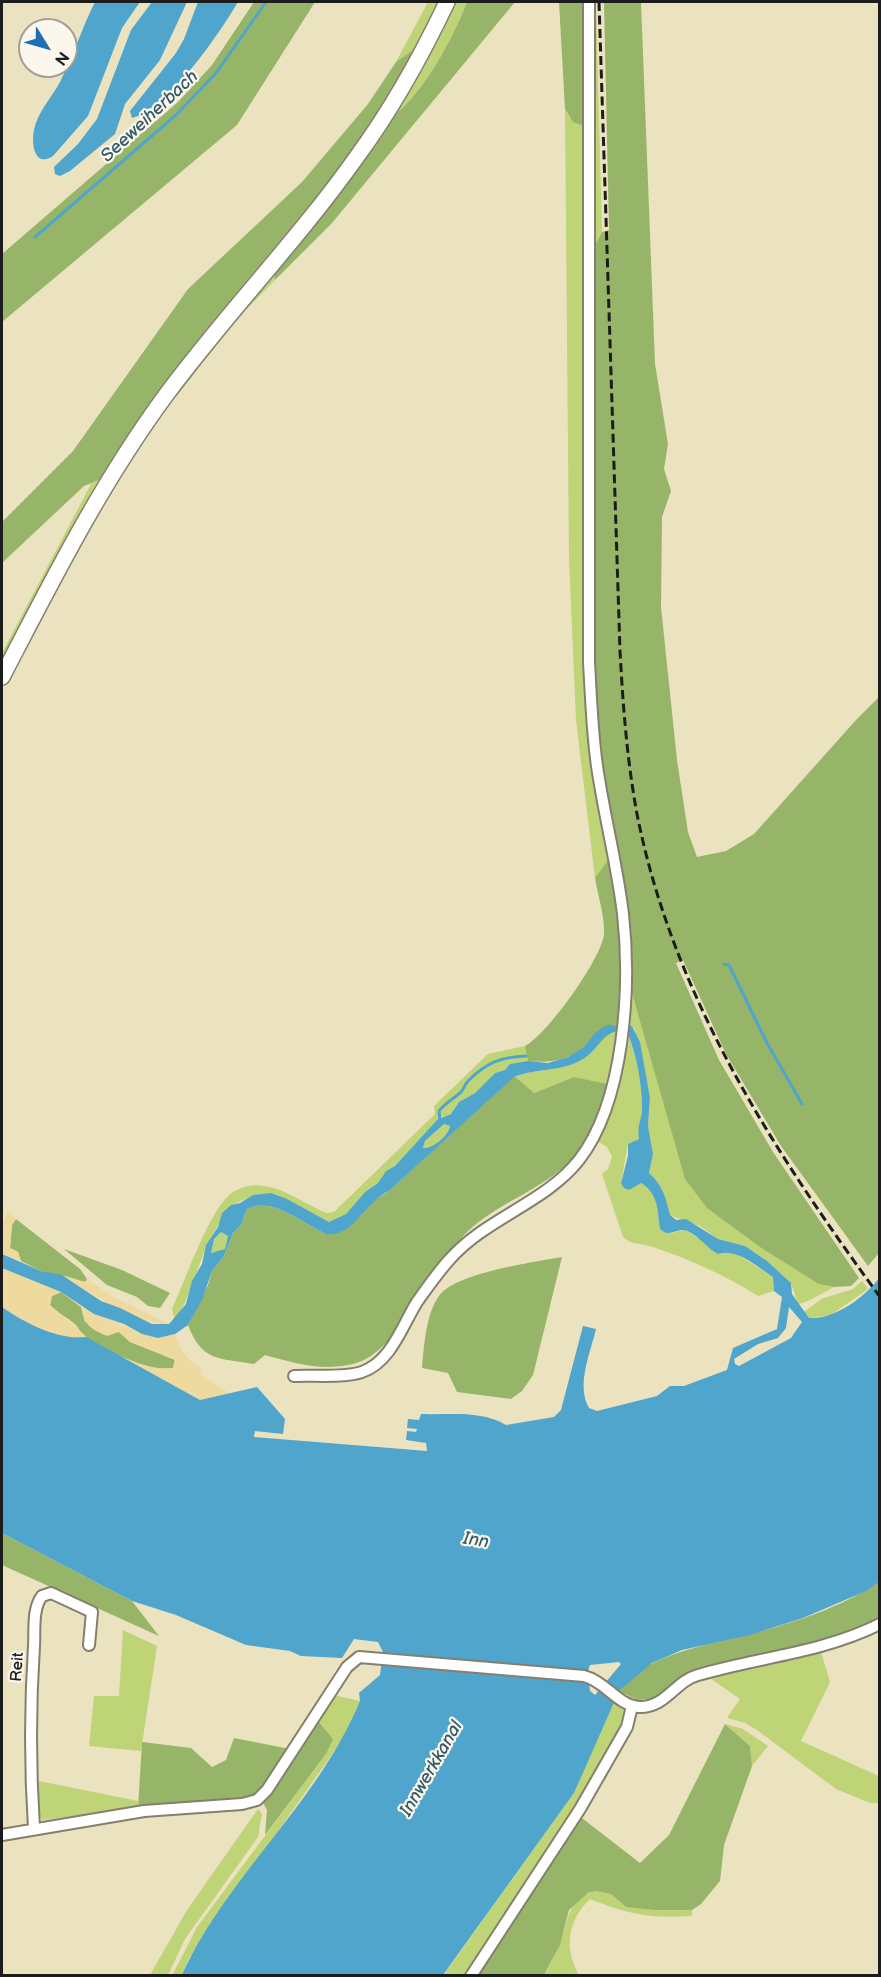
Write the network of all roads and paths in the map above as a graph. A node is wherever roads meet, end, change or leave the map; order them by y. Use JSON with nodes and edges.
{"nodes":[{"id":1,"x":447,"y":2,"type":"edge"},
{"id":2,"x":589,"y":2,"type":"edge"},
{"id":3,"x":2,"y":677,"type":"edge"},
{"id":4,"x":294,"y":1376,"type":"dead end"},
{"id":5,"x":879,"y":1624,"type":"edge"},
{"id":6,"x":89,"y":1645,"type":"dead end"},
{"id":7,"x":632,"y":1706,"type":"junction"},
{"id":8,"x":34,"y":1828,"type":"junction"},
{"id":9,"x":2,"y":1835,"type":"edge"},
{"id":10,"x":471,"y":1976,"type":"edge"}],
"edges":[{"from":1,"to":3,"type":"street"},
{"from":2,"to":4,"type":"street"},
{"from":5,"to":7,"type":"street"},
{"from":6,"to":8,"type":"street","name":"Reit"},
{"from":7,"to":8,"type":"street"},
{"from":7,"to":10,"type":"street"},
{"from":8,"to":9,"type":"street"}]}
